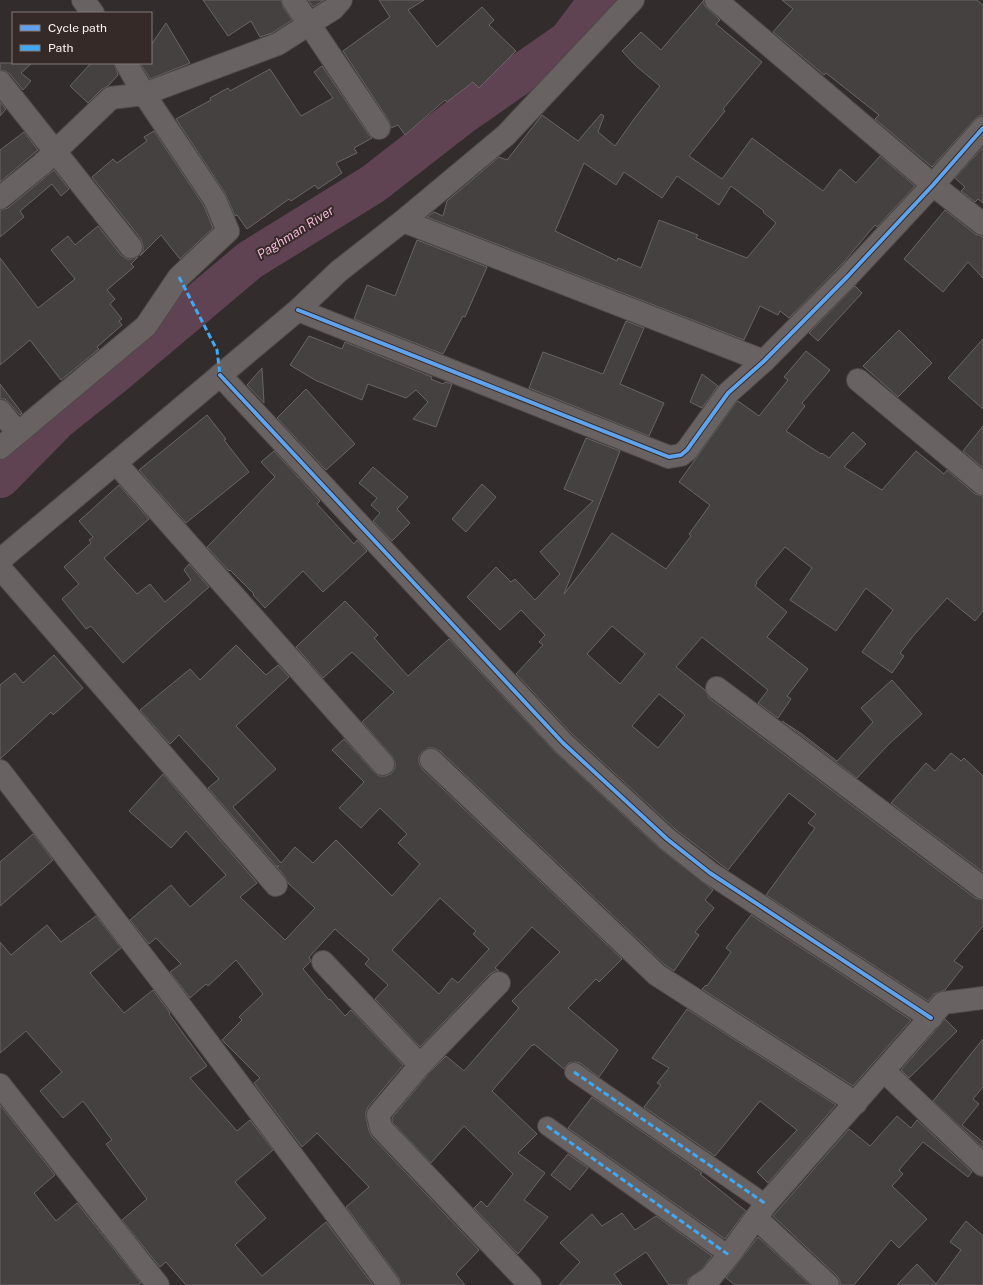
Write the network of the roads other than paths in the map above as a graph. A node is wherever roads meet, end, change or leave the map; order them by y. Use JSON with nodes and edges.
{"nodes":[{"id":1,"x":83,"y":0,"type":"edge"},
{"id":2,"x":293,"y":0,"type":"edge"},
{"id":3,"x":342,"y":0,"type":"edge"},
{"id":4,"x":633,"y":0,"type":"edge"},
{"id":5,"x":716,"y":0,"type":"edge"},
{"id":6,"x":91,"y":12,"type":"edge"},
{"id":7,"x":309,"y":24,"type":"junction"},
{"id":8,"x":127,"y":64,"type":"edge"},
{"id":9,"x":0,"y":82,"type":"edge"},
{"id":10,"x":144,"y":94,"type":"junction"},
{"id":11,"x":379,"y":128,"type":"dead end"},
{"id":12,"x":983,"y":128,"type":"edge"},
{"id":13,"x":55,"y":152,"type":"junction"},
{"id":14,"x":933,"y":185,"type":"junction"},
{"id":15,"x":0,"y":198,"type":"edge"},
{"id":16,"x":403,"y":221,"type":"junction"},
{"id":17,"x":983,"y":224,"type":"edge"},
{"id":18,"x":131,"y":248,"type":"dead end"},
{"id":19,"x":298,"y":310,"type":"junction"},
{"id":20,"x":764,"y":361,"type":"junction"},
{"id":21,"x":220,"y":375,"type":"junction"},
{"id":22,"x":858,"y":380,"type":"dead end"},
{"id":23,"x":0,"y":411,"type":"edge"},
{"id":24,"x":18,"y":433,"type":"junction"},
{"id":25,"x":0,"y":448,"type":"edge"},
{"id":26,"x":116,"y":463,"type":"junction"},
{"id":27,"x":983,"y":484,"type":"edge"},
{"id":28,"x":0,"y":560,"type":"edge"},
{"id":29,"x":0,"y":568,"type":"edge"},
{"id":30,"x":717,"y":688,"type":"dead end"},
{"id":31,"x":431,"y":760,"type":"dead end"},
{"id":32,"x":383,"y":764,"type":"dead end"},
{"id":33,"x":0,"y":771,"type":"edge"},
{"id":34,"x":276,"y":885,"type":"dead end"},
{"id":35,"x":983,"y":888,"type":"edge"},
{"id":36,"x":323,"y":962,"type":"dead end"},
{"id":37,"x":499,"y":983,"type":"dead end"},
{"id":38,"x":983,"y":998,"type":"edge"},
{"id":39,"x":931,"y":1018,"type":"junction"},
{"id":40,"x":420,"y":1065,"type":"junction"},
{"id":41,"x":884,"y":1071,"type":"junction"},
{"id":42,"x":574,"y":1072,"type":"dead end"},
{"id":43,"x":0,"y":1085,"type":"edge"},
{"id":44,"x":856,"y":1103,"type":"junction"},
{"id":45,"x":547,"y":1126,"type":"dead end"},
{"id":46,"x":983,"y":1165,"type":"edge"},
{"id":47,"x":761,"y":1211,"type":"junction"},
{"id":48,"x":729,"y":1255,"type":"junction"},
{"id":49,"x":158,"y":1285,"type":"edge"},
{"id":50,"x":389,"y":1285,"type":"edge"},
{"id":51,"x":530,"y":1285,"type":"edge"},
{"id":52,"x":699,"y":1285,"type":"edge"},
{"id":53,"x":828,"y":1285,"type":"edge"}],
"edges":[{"from":1,"to":6,"type":"street"},
{"from":2,"to":7,"type":"street"},
{"from":3,"to":7,"type":"street"},
{"from":4,"to":16,"type":"street"},
{"from":5,"to":14,"type":"street"},
{"from":7,"to":10,"type":"street"},
{"from":7,"to":11,"type":"street"},
{"from":8,"to":10,"type":"street"},
{"from":9,"to":13,"type":"street"},
{"from":10,"to":13,"type":"street"},
{"from":10,"to":24,"type":"street"},
{"from":12,"to":14,"type":"street"},
{"from":13,"to":15,"type":"street"},
{"from":13,"to":18,"type":"street"},
{"from":14,"to":17,"type":"street"},
{"from":14,"to":20,"type":"street"},
{"from":16,"to":19,"type":"street"},
{"from":16,"to":20,"type":"street"},
{"from":19,"to":20,"type":"street"},
{"from":19,"to":21,"type":"street"},
{"from":21,"to":26,"type":"street"},
{"from":21,"to":39,"type":"street"},
{"from":22,"to":27,"type":"street"},
{"from":23,"to":24,"type":"street"},
{"from":24,"to":25,"type":"street"},
{"from":26,"to":28,"type":"street"},
{"from":26,"to":32,"type":"street"},
{"from":29,"to":34,"type":"street"},
{"from":30,"to":35,"type":"street"},
{"from":31,"to":44,"type":"street"},
{"from":33,"to":50,"type":"street"},
{"from":36,"to":40,"type":"street"},
{"from":37,"to":40,"type":"street"},
{"from":38,"to":39,"type":"street"},
{"from":39,"to":41,"type":"street"},
{"from":40,"to":51,"type":"street"},
{"from":41,"to":44,"type":"street"},
{"from":41,"to":46,"type":"street"},
{"from":42,"to":47,"type":"street"},
{"from":43,"to":49,"type":"street"},
{"from":44,"to":47,"type":"street"},
{"from":45,"to":48,"type":"street"},
{"from":47,"to":48,"type":"street"},
{"from":47,"to":53,"type":"street"},
{"from":48,"to":52,"type":"street"}]}
